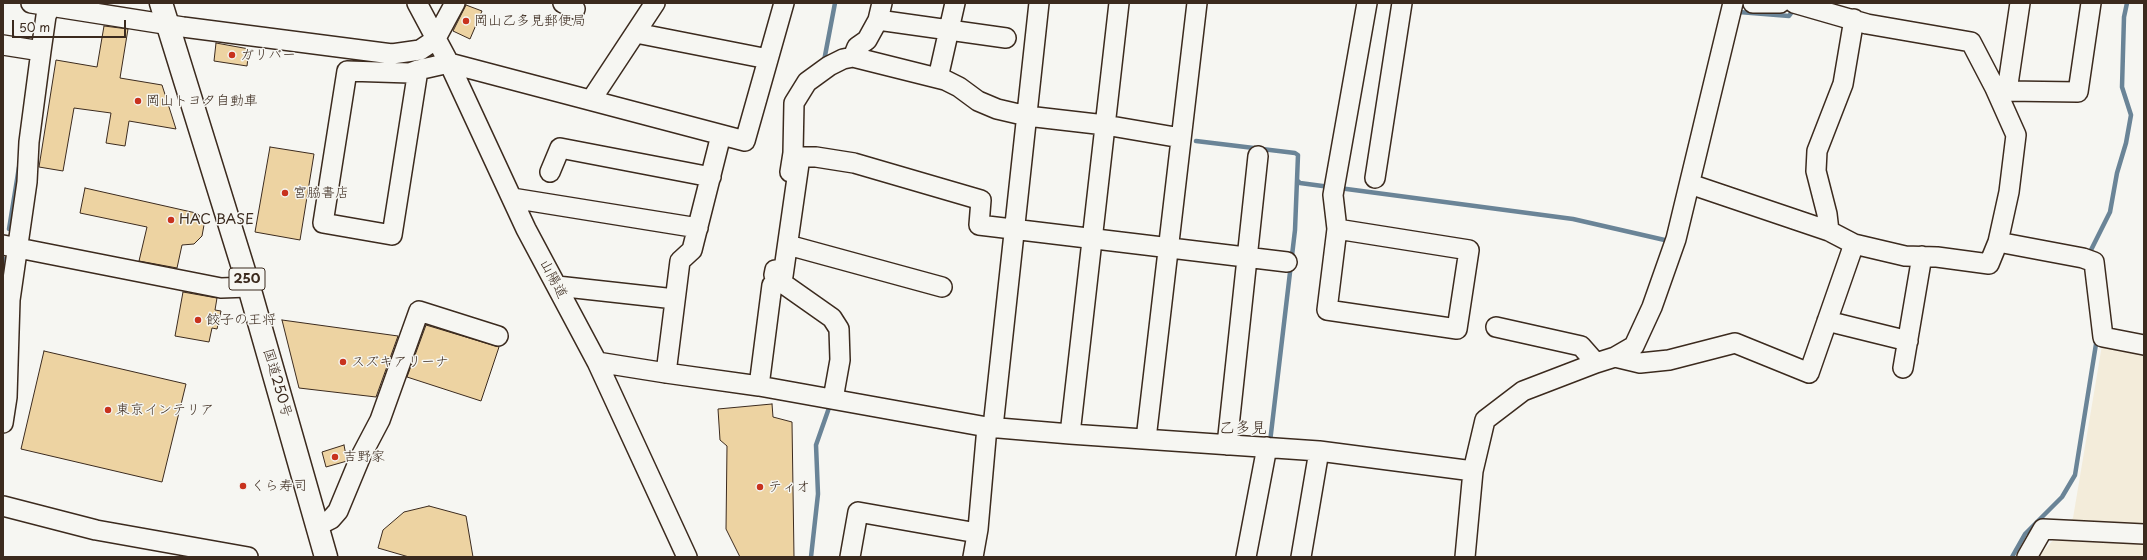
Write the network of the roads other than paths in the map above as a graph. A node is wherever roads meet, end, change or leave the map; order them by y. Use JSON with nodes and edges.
{"nodes":[{"id":1,"x":162,"y":3,"type":"edge"},
{"id":2,"x":417,"y":3,"type":"edge"},
{"id":3,"x":455,"y":3,"type":"edge"},
{"id":4,"x":655,"y":3,"type":"edge"},
{"id":5,"x":784,"y":3,"type":"edge"},
{"id":6,"x":955,"y":3,"type":"edge"},
{"id":7,"x":1039,"y":3,"type":"edge"},
{"id":8,"x":1119,"y":3,"type":"edge"},
{"id":9,"x":1197,"y":3,"type":"edge"},
{"id":10,"x":1366,"y":3,"type":"edge"},
{"id":11,"x":1402,"y":3,"type":"edge"},
{"id":12,"x":1733,"y":3,"type":"edge"},
{"id":13,"x":1756,"y":3,"type":"edge"},
{"id":14,"x":1780,"y":3,"type":"edge"},
{"id":15,"x":2020,"y":3,"type":"edge"},
{"id":16,"x":2091,"y":3,"type":"edge"},
{"id":17,"x":44,"y":4,"type":"edge"},
{"id":18,"x":1796,"y":4,"type":"edge"},
{"id":19,"x":880,"y":11,"type":"edge"},
{"id":20,"x":1854,"y":19,"type":"junction"},
{"id":21,"x":168,"y":24,"type":"junction"},
{"id":22,"x":950,"y":30,"type":"junction"},
{"id":23,"x":636,"y":33,"type":"junction"},
{"id":24,"x":1006,"y":38,"type":"dead end"},
{"id":25,"x":435,"y":40,"type":"junction"},
{"id":26,"x":3,"y":45,"type":"edge"},
{"id":27,"x":35,"y":50,"type":"junction"},
{"id":28,"x":853,"y":57,"type":"junction"},
{"id":29,"x":768,"y":59,"type":"junction"},
{"id":30,"x":449,"y":63,"type":"junction"},
{"id":31,"x":418,"y":70,"type":"junction"},
{"id":32,"x":938,"y":78,"type":"junction"},
{"id":33,"x":2001,"y":90,"type":"junction"},
{"id":34,"x":591,"y":100,"type":"junction"},
{"id":35,"x":1027,"y":116,"type":"junction"},
{"id":36,"x":1105,"y":125,"type":"junction"},
{"id":37,"x":721,"y":135,"type":"junction"},
{"id":38,"x":1181,"y":138,"type":"junction"},
{"id":39,"x":1258,"y":156,"type":"dead end"},
{"id":40,"x":550,"y":172,"type":"dead end"},
{"id":41,"x":711,"y":177,"type":"junction"},
{"id":42,"x":1375,"y":178,"type":"dead end"},
{"id":43,"x":1694,"y":185,"type":"junction"},
{"id":44,"x":512,"y":198,"type":"junction"},
{"id":45,"x":698,"y":228,"type":"junction"},
{"id":46,"x":1337,"y":229,"type":"junction"},
{"id":47,"x":1014,"y":230,"type":"junction"},
{"id":48,"x":1828,"y":231,"type":"junction"},
{"id":49,"x":1092,"y":239,"type":"junction"},
{"id":50,"x":1998,"y":242,"type":"junction"},
{"id":51,"x":1854,"y":244,"type":"junction"},
{"id":52,"x":788,"y":245,"type":"junction"},
{"id":53,"x":10,"y":246,"type":"edge"},
{"id":54,"x":1168,"y":248,"type":"junction"},
{"id":55,"x":1922,"y":256,"type":"junction"},
{"id":56,"x":1247,"y":258,"type":"junction"},
{"id":57,"x":1287,"y":262,"type":"dead end"},
{"id":58,"x":778,"y":280,"type":"junction"},
{"id":59,"x":557,"y":286,"type":"junction"},
{"id":60,"x":942,"y":286,"type":"dead end"},
{"id":61,"x":250,"y":287,"type":"junction"},
{"id":62,"x":675,"y":300,"type":"junction"},
{"id":63,"x":1827,"y":321,"type":"junction"},
{"id":64,"x":1496,"y":327,"type":"dead end"},
{"id":65,"x":498,"y":336,"type":"dead end"},
{"id":66,"x":1908,"y":341,"type":"junction"},
{"id":67,"x":2144,"y":345,"type":"edge"},
{"id":68,"x":1615,"y":357,"type":"junction"},
{"id":69,"x":597,"y":362,"type":"junction"},
{"id":70,"x":1596,"y":363,"type":"junction"},
{"id":71,"x":1903,"y":368,"type":"dead end"},
{"id":72,"x":666,"y":373,"type":"junction"},
{"id":73,"x":759,"y":386,"type":"junction"},
{"id":74,"x":833,"y":399,"type":"junction"},
{"id":75,"x":3,"y":423,"type":"edge"},
{"id":76,"x":990,"y":427,"type":"junction"},
{"id":77,"x":1070,"y":434,"type":"junction"},
{"id":78,"x":1146,"y":439,"type":"junction"},
{"id":79,"x":1226,"y":444,"type":"junction"},
{"id":80,"x":1267,"y":447,"type":"junction"},
{"id":81,"x":1319,"y":451,"type":"junction"},
{"id":82,"x":1473,"y":472,"type":"junction"},
{"id":83,"x":3,"y":506,"type":"edge"},
{"id":84,"x":317,"y":526,"type":"junction"},
{"id":85,"x":977,"y":533,"type":"junction"},
{"id":86,"x":2144,"y":534,"type":"edge"},
{"id":87,"x":246,"y":557,"type":"edge"},
{"id":88,"x":326,"y":557,"type":"edge"},
{"id":89,"x":687,"y":557,"type":"edge"},
{"id":90,"x":850,"y":557,"type":"edge"},
{"id":91,"x":973,"y":557,"type":"edge"},
{"id":92,"x":1246,"y":557,"type":"edge"},
{"id":93,"x":1301,"y":557,"type":"edge"},
{"id":94,"x":1465,"y":557,"type":"edge"},
{"id":95,"x":2027,"y":557,"type":"edge"}],
"edges":[{"from":1,"to":21,"type":"highway","name":"国道250号","number":"250"},
{"from":2,"to":25,"type":"street","name":"山陽道"},
{"from":3,"to":25,"type":"street"},
{"from":4,"to":23,"type":"street"},
{"from":5,"to":29,"type":"street"},
{"from":6,"to":22,"type":"street"},
{"from":7,"to":35,"type":"street"},
{"from":8,"to":36,"type":"street"},
{"from":9,"to":38,"type":"street"},
{"from":10,"to":46,"type":"street"},
{"from":11,"to":42,"type":"street"},
{"from":12,"to":43,"type":"street"},
{"from":13,"to":14,"type":"street"},
{"from":15,"to":33,"type":"street"},
{"from":16,"to":33,"type":"street"},
{"from":17,"to":21,"type":"street"},
{"from":17,"to":27,"type":"street"},
{"from":18,"to":20,"type":"street"},
{"from":19,"to":22,"type":"street"},
{"from":19,"to":28,"type":"street"},
{"from":20,"to":33,"type":"street"},
{"from":20,"to":48,"type":"street"},
{"from":21,"to":25,"type":"street"},
{"from":21,"to":61,"type":"highway","name":"国道250号","number":"250"},
{"from":22,"to":24,"type":"street"},
{"from":22,"to":32,"type":"street"},
{"from":23,"to":29,"type":"street"},
{"from":23,"to":34,"type":"street"},
{"from":25,"to":30,"type":"street","name":"山陽道"},
{"from":26,"to":27,"type":"street"},
{"from":27,"to":53,"type":"street"},
{"from":28,"to":32,"type":"street"},
{"from":28,"to":58,"type":"street"},
{"from":29,"to":37,"type":"street"},
{"from":30,"to":31,"type":"street"},
{"from":30,"to":34,"type":"street"},
{"from":30,"to":44,"type":"street","name":"山陽道"},
{"from":31,"to":31,"type":"street"},
{"from":32,"to":35,"type":"street"},
{"from":33,"to":50,"type":"street"},
{"from":34,"to":37,"type":"street"},
{"from":35,"to":36,"type":"street"},
{"from":35,"to":47,"type":"street"},
{"from":36,"to":38,"type":"street"},
{"from":36,"to":49,"type":"street"},
{"from":37,"to":41,"type":"street"},
{"from":38,"to":54,"type":"street"},
{"from":39,"to":56,"type":"street"},
{"from":40,"to":41,"type":"street"},
{"from":41,"to":45,"type":"street"},
{"from":43,"to":48,"type":"street"},
{"from":43,"to":68,"type":"street"},
{"from":44,"to":45,"type":"street"},
{"from":44,"to":59,"type":"street","name":"山陽道"},
{"from":45,"to":62,"type":"street"},
{"from":46,"to":46,"type":"street"},
{"from":47,"to":49,"type":"street"},
{"from":47,"to":52,"type":"street"},
{"from":47,"to":76,"type":"street"},
{"from":48,"to":51,"type":"street"},
{"from":49,"to":54,"type":"street"},
{"from":49,"to":77,"type":"street"},
{"from":50,"to":55,"type":"street"},
{"from":50,"to":67,"type":"street"},
{"from":51,"to":55,"type":"street"},
{"from":51,"to":63,"type":"street"},
{"from":52,"to":58,"type":"street"},
{"from":52,"to":60,"type":"street"},
{"from":53,"to":61,"type":"street"},
{"from":53,"to":75,"type":"street"},
{"from":54,"to":56,"type":"street"},
{"from":54,"to":78,"type":"street"},
{"from":55,"to":66,"type":"street"},
{"from":56,"to":57,"type":"street"},
{"from":56,"to":79,"type":"street"},
{"from":58,"to":73,"type":"street"},
{"from":58,"to":74,"type":"street"},
{"from":59,"to":62,"type":"street"},
{"from":59,"to":69,"type":"street","name":"山陽道"},
{"from":61,"to":84,"type":"highway","name":"国道250号","number":"250"},
{"from":62,"to":72,"type":"street"},
{"from":63,"to":66,"type":"street"},
{"from":63,"to":68,"type":"street"},
{"from":64,"to":70,"type":"street"},
{"from":65,"to":84,"type":"street"},
{"from":66,"to":71,"type":"street"},
{"from":68,"to":70,"type":"street"},
{"from":69,"to":72,"type":"street"},
{"from":69,"to":89,"type":"street","name":"山陽道"},
{"from":70,"to":82,"type":"street"},
{"from":72,"to":73,"type":"street"},
{"from":73,"to":74,"type":"street"},
{"from":74,"to":76,"type":"street"},
{"from":76,"to":77,"type":"street"},
{"from":76,"to":85,"type":"street"},
{"from":77,"to":78,"type":"street"},
{"from":78,"to":79,"type":"street"},
{"from":79,"to":80,"type":"street"},
{"from":80,"to":81,"type":"street"},
{"from":80,"to":92,"type":"street"},
{"from":81,"to":82,"type":"street"},
{"from":81,"to":93,"type":"street"},
{"from":82,"to":94,"type":"street"},
{"from":83,"to":87,"type":"street"},
{"from":84,"to":88,"type":"highway","name":"国道250号","number":"250"},
{"from":85,"to":90,"type":"street"},
{"from":85,"to":91,"type":"street"},
{"from":86,"to":95,"type":"street"}]}
